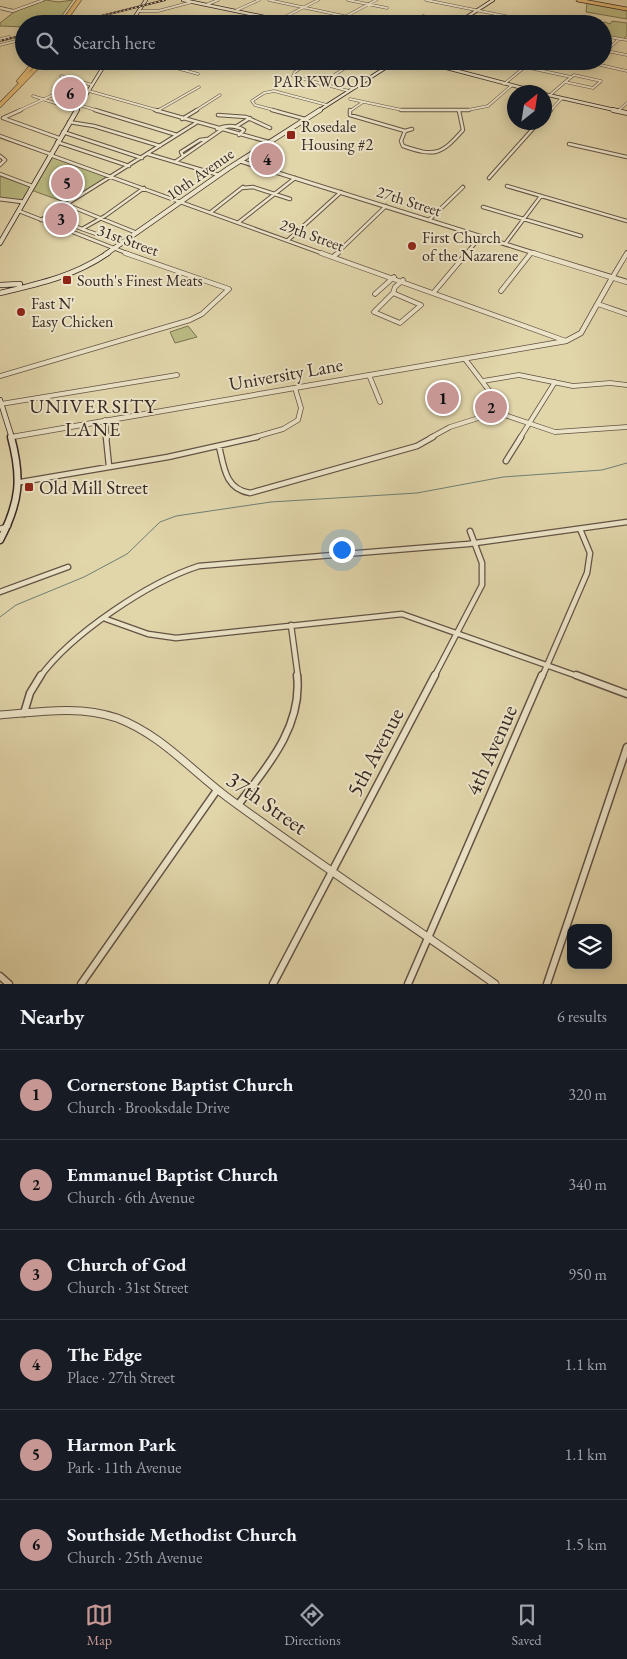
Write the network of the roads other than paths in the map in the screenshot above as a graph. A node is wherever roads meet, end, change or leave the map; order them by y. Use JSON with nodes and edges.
{"nodes":[{"id":1,"x":41,"y":0,"type":"edge"},
{"id":2,"x":79,"y":0,"type":"edge"},
{"id":3,"x":85,"y":0,"type":"edge"},
{"id":4,"x":146,"y":0,"type":"edge"},
{"id":5,"x":183,"y":0,"type":"edge"},
{"id":6,"x":218,"y":0,"type":"edge"},
{"id":7,"x":259,"y":0,"type":"edge"},
{"id":8,"x":270,"y":0,"type":"edge"},
{"id":9,"x":318,"y":0,"type":"edge"},
{"id":10,"x":348,"y":0,"type":"edge"},
{"id":11,"x":376,"y":0,"type":"edge"},
{"id":12,"x":426,"y":0,"type":"edge"},
{"id":13,"x":493,"y":0,"type":"edge"},
{"id":14,"x":578,"y":0,"type":"edge"},
{"id":15,"x":586,"y":0,"type":"edge"},
{"id":16,"x":192,"y":2,"type":"junction"},
{"id":17,"x":208,"y":4,"type":"junction"},
{"id":18,"x":368,"y":4,"type":"junction"},
{"id":19,"x":303,"y":7,"type":"junction"},
{"id":20,"x":0,"y":8,"type":"edge"},
{"id":21,"x":387,"y":8,"type":"dead end"},
{"id":22,"x":627,"y":8,"type":"edge"},
{"id":23,"x":13,"y":10,"type":"joint"},
{"id":24,"x":237,"y":10,"type":"junction"},
{"id":25,"x":477,"y":10,"type":"junction"},
{"id":26,"x":139,"y":11,"type":"junction"},
{"id":27,"x":68,"y":15,"type":"edge"},
{"id":28,"x":74,"y":15,"type":"edge"},
{"id":29,"x":136,"y":15,"type":"edge"},
{"id":30,"x":258,"y":15,"type":"edge"},
{"id":31,"x":288,"y":15,"type":"edge"},
{"id":32,"x":341,"y":15,"type":"edge"},
{"id":33,"x":348,"y":15,"type":"edge"},
{"id":34,"x":469,"y":15,"type":"edge"},
{"id":35,"x":500,"y":15,"type":"edge"},
{"id":36,"x":9,"y":37,"type":"dead end"},
{"id":37,"x":612,"y":38,"type":"edge"},
{"id":38,"x":0,"y":39,"type":"edge"},
{"id":39,"x":620,"y":39,"type":"junction"},
{"id":40,"x":627,"y":40,"type":"edge"},
{"id":41,"x":15,"y":42,"type":"edge"},
{"id":42,"x":0,"y":45,"type":"edge"},
{"id":43,"x":612,"y":46,"type":"edge"},
{"id":44,"x":612,"y":54,"type":"edge"},
{"id":45,"x":627,"y":55,"type":"edge"},
{"id":46,"x":612,"y":67,"type":"edge"},
{"id":47,"x":27,"y":70,"type":"edge"},
{"id":48,"x":34,"y":70,"type":"edge"},
{"id":49,"x":101,"y":70,"type":"edge"},
{"id":50,"x":183,"y":70,"type":"edge"},
{"id":51,"x":299,"y":70,"type":"edge"},
{"id":52,"x":342,"y":70,"type":"edge"},
{"id":53,"x":382,"y":70,"type":"edge"},
{"id":54,"x":453,"y":70,"type":"edge"},
{"id":55,"x":521,"y":70,"type":"edge"},
{"id":56,"x":539,"y":70,"type":"edge"},
{"id":57,"x":627,"y":71,"type":"edge"},
{"id":58,"x":198,"y":74,"type":"dead end"},
{"id":59,"x":61,"y":76,"type":"dead end"},
{"id":60,"x":571,"y":77,"type":"junction"},
{"id":61,"x":81,"y":82,"type":"junction"},
{"id":62,"x":565,"y":82,"type":"junction"},
{"id":63,"x":320,"y":84,"type":"junction"},
{"id":64,"x":504,"y":84,"type":"junction"},
{"id":65,"x":92,"y":85,"type":"junction"},
{"id":66,"x":508,"y":85,"type":"edge"},
{"id":67,"x":199,"y":87,"type":"dead end"},
{"id":68,"x":507,"y":90,"type":"edge"},
{"id":69,"x":89,"y":91,"type":"junction"},
{"id":70,"x":349,"y":91,"type":"junction"},
{"id":71,"x":552,"y":93,"type":"edge"},
{"id":72,"x":220,"y":95,"type":"dead end"},
{"id":73,"x":33,"y":96,"type":"dead end"},
{"id":74,"x":552,"y":96,"type":"edge"},
{"id":75,"x":562,"y":98,"type":"junction"},
{"id":76,"x":0,"y":99,"type":"edge"},
{"id":77,"x":43,"y":99,"type":"junction"},
{"id":78,"x":350,"y":99,"type":"dead end"},
{"id":79,"x":362,"y":102,"type":"junction"},
{"id":80,"x":627,"y":103,"type":"edge"},
{"id":81,"x":327,"y":105,"type":"junction"},
{"id":82,"x":0,"y":106,"type":"edge"},
{"id":83,"x":78,"y":108,"type":"junction"},
{"id":84,"x":552,"y":109,"type":"edge"},
{"id":85,"x":157,"y":111,"type":"junction"},
{"id":86,"x":459,"y":111,"type":"junction"},
{"id":87,"x":618,"y":111,"type":"junction"},
{"id":88,"x":627,"y":113,"type":"edge"},
{"id":89,"x":218,"y":114,"type":"dead end"},
{"id":90,"x":250,"y":118,"type":"junction"},
{"id":91,"x":182,"y":119,"type":"junction"},
{"id":92,"x":305,"y":119,"type":"junction"},
{"id":93,"x":69,"y":122,"type":"junction"},
{"id":94,"x":196,"y":123,"type":"junction"},
{"id":95,"x":237,"y":126,"type":"junction"},
{"id":96,"x":270,"y":128,"type":"dead end"},
{"id":97,"x":219,"y":129,"type":"junction"},
{"id":98,"x":412,"y":129,"type":"dead end"},
{"id":99,"x":532,"y":130,"type":"edge"},
{"id":100,"x":63,"y":132,"type":"junction"},
{"id":101,"x":405,"y":132,"type":"junction"},
{"id":102,"x":239,"y":134,"type":"junction"},
{"id":103,"x":177,"y":135,"type":"junction"},
{"id":104,"x":0,"y":136,"type":"edge"},
{"id":105,"x":58,"y":140,"type":"junction"},
{"id":106,"x":269,"y":142,"type":"junction"},
{"id":107,"x":569,"y":144,"type":"dead end"},
{"id":108,"x":160,"y":146,"type":"junction"},
{"id":109,"x":50,"y":154,"type":"junction"},
{"id":110,"x":148,"y":154,"type":"junction"},
{"id":111,"x":0,"y":156,"type":"edge"},
{"id":112,"x":627,"y":157,"type":"edge"},
{"id":113,"x":142,"y":158,"type":"junction"},
{"id":114,"x":240,"y":161,"type":"junction"},
{"id":115,"x":175,"y":162,"type":"junction"},
{"id":116,"x":0,"y":165,"type":"edge"},
{"id":117,"x":129,"y":166,"type":"junction"},
{"id":118,"x":0,"y":174,"type":"edge"},
{"id":119,"x":220,"y":175,"type":"junction"},
{"id":120,"x":111,"y":177,"type":"junction"},
{"id":121,"x":295,"y":178,"type":"junction"},
{"id":122,"x":489,"y":178,"type":"dead end"},
{"id":123,"x":248,"y":184,"type":"dead end"},
{"id":124,"x":32,"y":186,"type":"junction"},
{"id":125,"x":507,"y":186,"type":"dead end"},
{"id":126,"x":463,"y":187,"type":"dead end"},
{"id":127,"x":144,"y":188,"type":"junction"},
{"id":128,"x":242,"y":188,"type":"junction"},
{"id":129,"x":342,"y":192,"type":"junction"},
{"id":130,"x":275,"y":193,"type":"junction"},
{"id":131,"x":542,"y":196,"type":"junction"},
{"id":132,"x":0,"y":199,"type":"edge"},
{"id":133,"x":290,"y":199,"type":"dead end"},
{"id":134,"x":24,"y":202,"type":"junction"},
{"id":135,"x":181,"y":202,"type":"junction"},
{"id":136,"x":65,"y":204,"type":"junction"},
{"id":137,"x":386,"y":206,"type":"junction"},
{"id":138,"x":483,"y":207,"type":"dead end"},
{"id":139,"x":18,"y":211,"type":"junction"},
{"id":140,"x":210,"y":212,"type":"junction"},
{"id":141,"x":101,"y":218,"type":"junction"},
{"id":142,"x":524,"y":218,"type":"junction"},
{"id":143,"x":430,"y":219,"type":"junction"},
{"id":144,"x":41,"y":220,"type":"junction"},
{"id":145,"x":627,"y":221,"type":"edge"},
{"id":146,"x":239,"y":222,"type":"junction"},
{"id":147,"x":67,"y":223,"type":"dead end"},
{"id":148,"x":82,"y":229,"type":"junction"},
{"id":149,"x":137,"y":233,"type":"junction"},
{"id":150,"x":99,"y":235,"type":"dead end"},
{"id":151,"x":581,"y":236,"type":"dead end"},
{"id":152,"x":480,"y":237,"type":"junction"},
{"id":153,"x":288,"y":240,"type":"junction"},
{"id":154,"x":0,"y":243,"type":"edge"},
{"id":155,"x":505,"y":244,"type":"junction"},
{"id":156,"x":115,"y":249,"type":"junction"},
{"id":157,"x":531,"y":252,"type":"junction"},
{"id":158,"x":627,"y":253,"type":"edge"},
{"id":159,"x":334,"y":256,"type":"junction"},
{"id":160,"x":394,"y":277,"type":"junction"},
{"id":161,"x":612,"y":278,"type":"junction"},
{"id":162,"x":403,"y":280,"type":"junction"},
{"id":163,"x":627,"y":282,"type":"edge"},
{"id":164,"x":39,"y":283,"type":"junction"},
{"id":165,"x":1,"y":287,"type":"edge"},
{"id":166,"x":502,"y":291,"type":"dead end"},
{"id":167,"x":434,"y":292,"type":"junction"},
{"id":168,"x":393,"y":293,"type":"junction"},
{"id":169,"x":375,"y":294,"type":"dead end"},
{"id":170,"x":598,"y":304,"type":"junction"},
{"id":171,"x":627,"y":314,"type":"edge"},
{"id":172,"x":566,"y":341,"type":"junction"},
{"id":173,"x":465,"y":359,"type":"junction"},
{"id":174,"x":369,"y":375,"type":"junction"},
{"id":175,"x":0,"y":376,"type":"edge"},
{"id":176,"x":177,"y":376,"type":"dead end"},
{"id":177,"x":483,"y":381,"type":"junction"},
{"id":178,"x":555,"y":382,"type":"junction"},
{"id":179,"x":627,"y":385,"type":"edge"},
{"id":180,"x":295,"y":388,"type":"junction"},
{"id":181,"x":1,"y":402,"type":"edge"},
{"id":182,"x":380,"y":402,"type":"dead end"},
{"id":183,"x":493,"y":411,"type":"junction"},
{"id":184,"x":105,"y":420,"type":"junction"},
{"id":185,"x":529,"y":424,"type":"junction"},
{"id":186,"x":627,"y":427,"type":"edge"},
{"id":187,"x":12,"y":437,"type":"junction"},
{"id":188,"x":219,"y":446,"type":"junction"},
{"id":189,"x":506,"y":461,"type":"dead end"},
{"id":190,"x":108,"y":466,"type":"junction"},
{"id":191,"x":21,"y":482,"type":"junction"},
{"id":192,"x":627,"y":522,"type":"edge"},
{"id":193,"x":9,"y":525,"type":"junction"},
{"id":194,"x":580,"y":528,"type":"junction"},
{"id":195,"x":0,"y":529,"type":"edge"},
{"id":196,"x":470,"y":532,"type":"dead end"},
{"id":197,"x":0,"y":540,"type":"edge"},
{"id":198,"x":476,"y":543,"type":"junction"},
{"id":199,"x":68,"y":567,"type":"dead end"},
{"id":200,"x":0,"y":592,"type":"edge"},
{"id":201,"x":106,"y":619,"type":"junction"},
{"id":202,"x":291,"y":625,"type":"junction"},
{"id":203,"x":458,"y":632,"type":"junction"},
{"id":204,"x":548,"y":665,"type":"junction"},
{"id":205,"x":627,"y":694,"type":"edge"},
{"id":206,"x":24,"y":713,"type":"junction"},
{"id":207,"x":0,"y":715,"type":"edge"},
{"id":208,"x":627,"y":747,"type":"edge"},
{"id":209,"x":217,"y":790,"type":"junction"},
{"id":210,"x":238,"y":805,"type":"junction"},
{"id":211,"x":333,"y":870,"type":"junction"},
{"id":212,"x":429,"y":938,"type":"junction"},
{"id":213,"x":0,"y":976,"type":"edge"},
{"id":214,"x":9,"y":984,"type":"edge"},
{"id":215,"x":81,"y":984,"type":"edge"},
{"id":216,"x":273,"y":984,"type":"edge"},
{"id":217,"x":408,"y":984,"type":"edge"},
{"id":218,"x":495,"y":984,"type":"edge"},
{"id":219,"x":548,"y":984,"type":"edge"}],
"edges":[{"from":1,"to":23,"type":"street"},
{"from":2,"to":27,"type":"highway"},
{"from":3,"to":28,"type":"highway"},
{"from":4,"to":26,"type":"main road"},
{"from":5,"to":16,"type":"main road"},
{"from":6,"to":17,"type":"street"},
{"from":7,"to":24,"type":"street"},
{"from":8,"to":19,"type":"street"},
{"from":9,"to":19,"type":"street"},
{"from":10,"to":18,"type":"street"},
{"from":11,"to":18,"type":"street"},
{"from":12,"to":25,"type":"street"},
{"from":13,"to":25,"type":"main road"},
{"from":14,"to":15,"type":"main road"},
{"from":15,"to":22,"type":"main road"},
{"from":16,"to":17,"type":"main road"},
{"from":16,"to":26,"type":"street"},
{"from":17,"to":24,"type":"main road"},
{"from":18,"to":21,"type":"street"},
{"from":18,"to":33,"type":"street"},
{"from":19,"to":31,"type":"street"},
{"from":19,"to":32,"type":"street"},
{"from":20,"to":23,"type":"street"},
{"from":24,"to":30,"type":"main road"},
{"from":25,"to":34,"type":"main road"},
{"from":25,"to":35,"type":"street"},
{"from":26,"to":29,"type":"main road"},
{"from":36,"to":38,"type":"street"},
{"from":37,"to":39,"type":"street"},
{"from":39,"to":40,"type":"street"},
{"from":39,"to":43,"type":"street"},
{"from":41,"to":42,"type":"street"},
{"from":44,"to":45,"type":"street"},
{"from":46,"to":57,"type":"street"},
{"from":47,"to":76,"type":"highway"},
{"from":48,"to":82,"type":"highway"},
{"from":49,"to":65,"type":"main road"},
{"from":50,"to":58,"type":"street"},
{"from":51,"to":63,"type":"street"},
{"from":52,"to":63,"type":"street"},
{"from":53,"to":70,"type":"main road","name":"10th Avenue"},
{"from":54,"to":64,"type":"main road"},
{"from":55,"to":64,"type":"street"},
{"from":56,"to":60,"type":"street"},
{"from":59,"to":61,"type":"street"},
{"from":60,"to":62,"type":"street"},
{"from":60,"to":62,"type":"street"},
{"from":61,"to":65,"type":"street"},
{"from":61,"to":77,"type":"street"},
{"from":62,"to":71,"type":"street"},
{"from":63,"to":70,"type":"street"},
{"from":64,"to":66,"type":"main road"},
{"from":65,"to":69,"type":"main road"},
{"from":67,"to":85,"type":"street"},
{"from":68,"to":86,"type":"street"},
{"from":69,"to":83,"type":"main road"},
{"from":69,"to":85,"type":"street"},
{"from":70,"to":81,"type":"main road","name":"10th Avenue"},
{"from":72,"to":91,"type":"street"},
{"from":73,"to":77,"type":"street"},
{"from":74,"to":75,"type":"main road"},
{"from":75,"to":84,"type":"street"},
{"from":75,"to":87,"type":"main road"},
{"from":77,"to":83,"type":"street"},
{"from":77,"to":105,"type":"street"},
{"from":78,"to":79,"type":"street"},
{"from":79,"to":86,"type":"street"},
{"from":79,"to":101,"type":"street"},
{"from":80,"to":87,"type":"street"},
{"from":81,"to":92,"type":"main road","name":"10th Avenue"},
{"from":81,"to":92,"type":"street"},
{"from":83,"to":93,"type":"main road"},
{"from":83,"to":103,"type":"street"},
{"from":85,"to":91,"type":"street"},
{"from":86,"to":101,"type":"street"},
{"from":87,"to":88,"type":"main road"},
{"from":89,"to":90,"type":"street"},
{"from":90,"to":95,"type":"street"},
{"from":90,"to":96,"type":"street"},
{"from":91,"to":94,"type":"street"},
{"from":92,"to":106,"type":"main road","name":"10th Avenue"},
{"from":93,"to":100,"type":"main road"},
{"from":93,"to":108,"type":"street"},
{"from":94,"to":97,"type":"street"},
{"from":94,"to":103,"type":"street"},
{"from":95,"to":97,"type":"street"},
{"from":95,"to":102,"type":"street"},
{"from":97,"to":102,"type":"street"},
{"from":97,"to":115,"type":"street"},
{"from":98,"to":101,"type":"street"},
{"from":99,"to":122,"type":"street"},
{"from":100,"to":105,"type":"main road"},
{"from":100,"to":113,"type":"street"},
{"from":102,"to":106,"type":"street"},
{"from":103,"to":108,"type":"street"},
{"from":104,"to":109,"type":"street","name":"29th Street"},
{"from":105,"to":109,"type":"main road"},
{"from":105,"to":117,"type":"street"},
{"from":106,"to":114,"type":"main road","name":"10th Avenue"},
{"from":107,"to":112,"type":"street"},
{"from":108,"to":110,"type":"street"},
{"from":109,"to":120,"type":"street","name":"29th Street"},
{"from":109,"to":124,"type":"main road"},
{"from":110,"to":113,"type":"street"},
{"from":110,"to":115,"type":"street"},
{"from":111,"to":116,"type":"street"},
{"from":113,"to":117,"type":"street"},
{"from":114,"to":119,"type":"main road","name":"10th Avenue"},
{"from":114,"to":121,"type":"street","name":"27th Street"},
{"from":115,"to":119,"type":"street"},
{"from":117,"to":120,"type":"street"},
{"from":118,"to":124,"type":"street"},
{"from":119,"to":135,"type":"main road","name":"10th Avenue"},
{"from":120,"to":127,"type":"street","name":"29th Street"},
{"from":120,"to":136,"type":"street"},
{"from":121,"to":129,"type":"street","name":"27th Street"},
{"from":121,"to":130,"type":"street"},
{"from":123,"to":128,"type":"street"},
{"from":124,"to":134,"type":"main road"},
{"from":125,"to":131,"type":"street"},
{"from":126,"to":143,"type":"street"},
{"from":127,"to":135,"type":"street","name":"29th Street"},
{"from":127,"to":141,"type":"street"},
{"from":128,"to":130,"type":"street"},
{"from":128,"to":140,"type":"street"},
{"from":129,"to":137,"type":"street","name":"27th Street"},
{"from":129,"to":153,"type":"street"},
{"from":130,"to":133,"type":"street"},
{"from":130,"to":146,"type":"street"},
{"from":131,"to":142,"type":"street"},
{"from":131,"to":145,"type":"street"},
{"from":132,"to":134,"type":"street"},
{"from":134,"to":139,"type":"main road"},
{"from":135,"to":140,"type":"street","name":"29th Street"},
{"from":135,"to":149,"type":"main road","name":"10th Avenue"},
{"from":136,"to":141,"type":"street"},
{"from":136,"to":144,"type":"street"},
{"from":137,"to":143,"type":"street","name":"27th Street"},
{"from":137,"to":159,"type":"street"},
{"from":138,"to":142,"type":"street"},
{"from":139,"to":144,"type":"street","name":"31st Street"},
{"from":139,"to":154,"type":"main road"},
{"from":140,"to":146,"type":"street","name":"29th Street"},
{"from":141,"to":148,"type":"street"},
{"from":141,"to":149,"type":"street"},
{"from":142,"to":151,"type":"street"},
{"from":142,"to":155,"type":"street"},
{"from":143,"to":152,"type":"street","name":"27th Street"},
{"from":144,"to":156,"type":"street","name":"31st Street"},
{"from":146,"to":153,"type":"street","name":"29th Street"},
{"from":147,"to":148,"type":"street"},
{"from":148,"to":150,"type":"street"},
{"from":149,"to":156,"type":"main road","name":"10th Avenue"},
{"from":152,"to":155,"type":"street","name":"27th Street"},
{"from":152,"to":167,"type":"street"},
{"from":153,"to":159,"type":"street","name":"29th Street"},
{"from":155,"to":157,"type":"street","name":"27th Street"},
{"from":156,"to":164,"type":"main road","name":"10th Avenue"},
{"from":156,"to":175,"type":"street","name":"31st Street"},
{"from":157,"to":161,"type":"street","name":"27th Street"},
{"from":157,"to":166,"type":"street"},
{"from":158,"to":161,"type":"street"},
{"from":159,"to":160,"type":"street","name":"29th Street"},
{"from":160,"to":162,"type":"street","name":"29th Street"},
{"from":160,"to":169,"type":"street"},
{"from":161,"to":163,"type":"street","name":"27th Street"},
{"from":161,"to":170,"type":"street"},
{"from":162,"to":167,"type":"street","name":"29th Street"},
{"from":162,"to":168,"type":"street"},
{"from":164,"to":165,"type":"main road"},
{"from":164,"to":165,"type":"main road","name":"10th Avenue"},
{"from":167,"to":172,"type":"street","name":"29th Street"},
{"from":168,"to":168,"type":"street"},
{"from":170,"to":171,"type":"street"},
{"from":170,"to":172,"type":"street"},
{"from":172,"to":173,"type":"street","name":"University Lane"},
{"from":173,"to":174,"type":"street","name":"University Lane"},
{"from":173,"to":177,"type":"street"},
{"from":174,"to":180,"type":"street","name":"University Lane"},
{"from":174,"to":182,"type":"street"},
{"from":176,"to":181,"type":"street"},
{"from":177,"to":178,"type":"street"},
{"from":177,"to":183,"type":"street"},
{"from":178,"to":179,"type":"street"},
{"from":178,"to":185,"type":"street"},
{"from":180,"to":184,"type":"street","name":"University Lane"},
{"from":180,"to":188,"type":"street"},
{"from":181,"to":187,"type":"main road"},
{"from":183,"to":185,"type":"street"},
{"from":183,"to":188,"type":"street"},
{"from":184,"to":187,"type":"street","name":"University Lane"},
{"from":184,"to":190,"type":"street"},
{"from":185,"to":186,"type":"street"},
{"from":185,"to":189,"type":"street"},
{"from":187,"to":191,"type":"main road"},
{"from":188,"to":190,"type":"street"},
{"from":190,"to":191,"type":"street"},
{"from":191,"to":193,"type":"main road"},
{"from":192,"to":194,"type":"street"},
{"from":193,"to":195,"type":"street"},
{"from":193,"to":197,"type":"main road"},
{"from":194,"to":198,"type":"street"},
{"from":194,"to":204,"type":"street","name":"4th Avenue"},
{"from":196,"to":198,"type":"street","name":"5th Avenue"},
{"from":198,"to":201,"type":"street"},
{"from":198,"to":203,"type":"street","name":"5th Avenue"},
{"from":199,"to":200,"type":"street"},
{"from":201,"to":202,"type":"street"},
{"from":201,"to":206,"type":"street"},
{"from":202,"to":203,"type":"street"},
{"from":202,"to":210,"type":"street"},
{"from":203,"to":204,"type":"street"},
{"from":203,"to":211,"type":"street","name":"5th Avenue"},
{"from":204,"to":205,"type":"street"},
{"from":204,"to":212,"type":"street","name":"4th Avenue"},
{"from":206,"to":207,"type":"street","name":"37th Street"},
{"from":206,"to":209,"type":"street","name":"37th Street"},
{"from":208,"to":219,"type":"street"},
{"from":209,"to":210,"type":"street","name":"37th Street"},
{"from":209,"to":215,"type":"street"},
{"from":210,"to":211,"type":"street","name":"37th Street"},
{"from":211,"to":212,"type":"street","name":"37th Street"},
{"from":211,"to":216,"type":"street","name":"5th Avenue"},
{"from":212,"to":217,"type":"street","name":"4th Avenue"},
{"from":212,"to":218,"type":"street","name":"37th Street"},
{"from":213,"to":214,"type":"street"}]}
